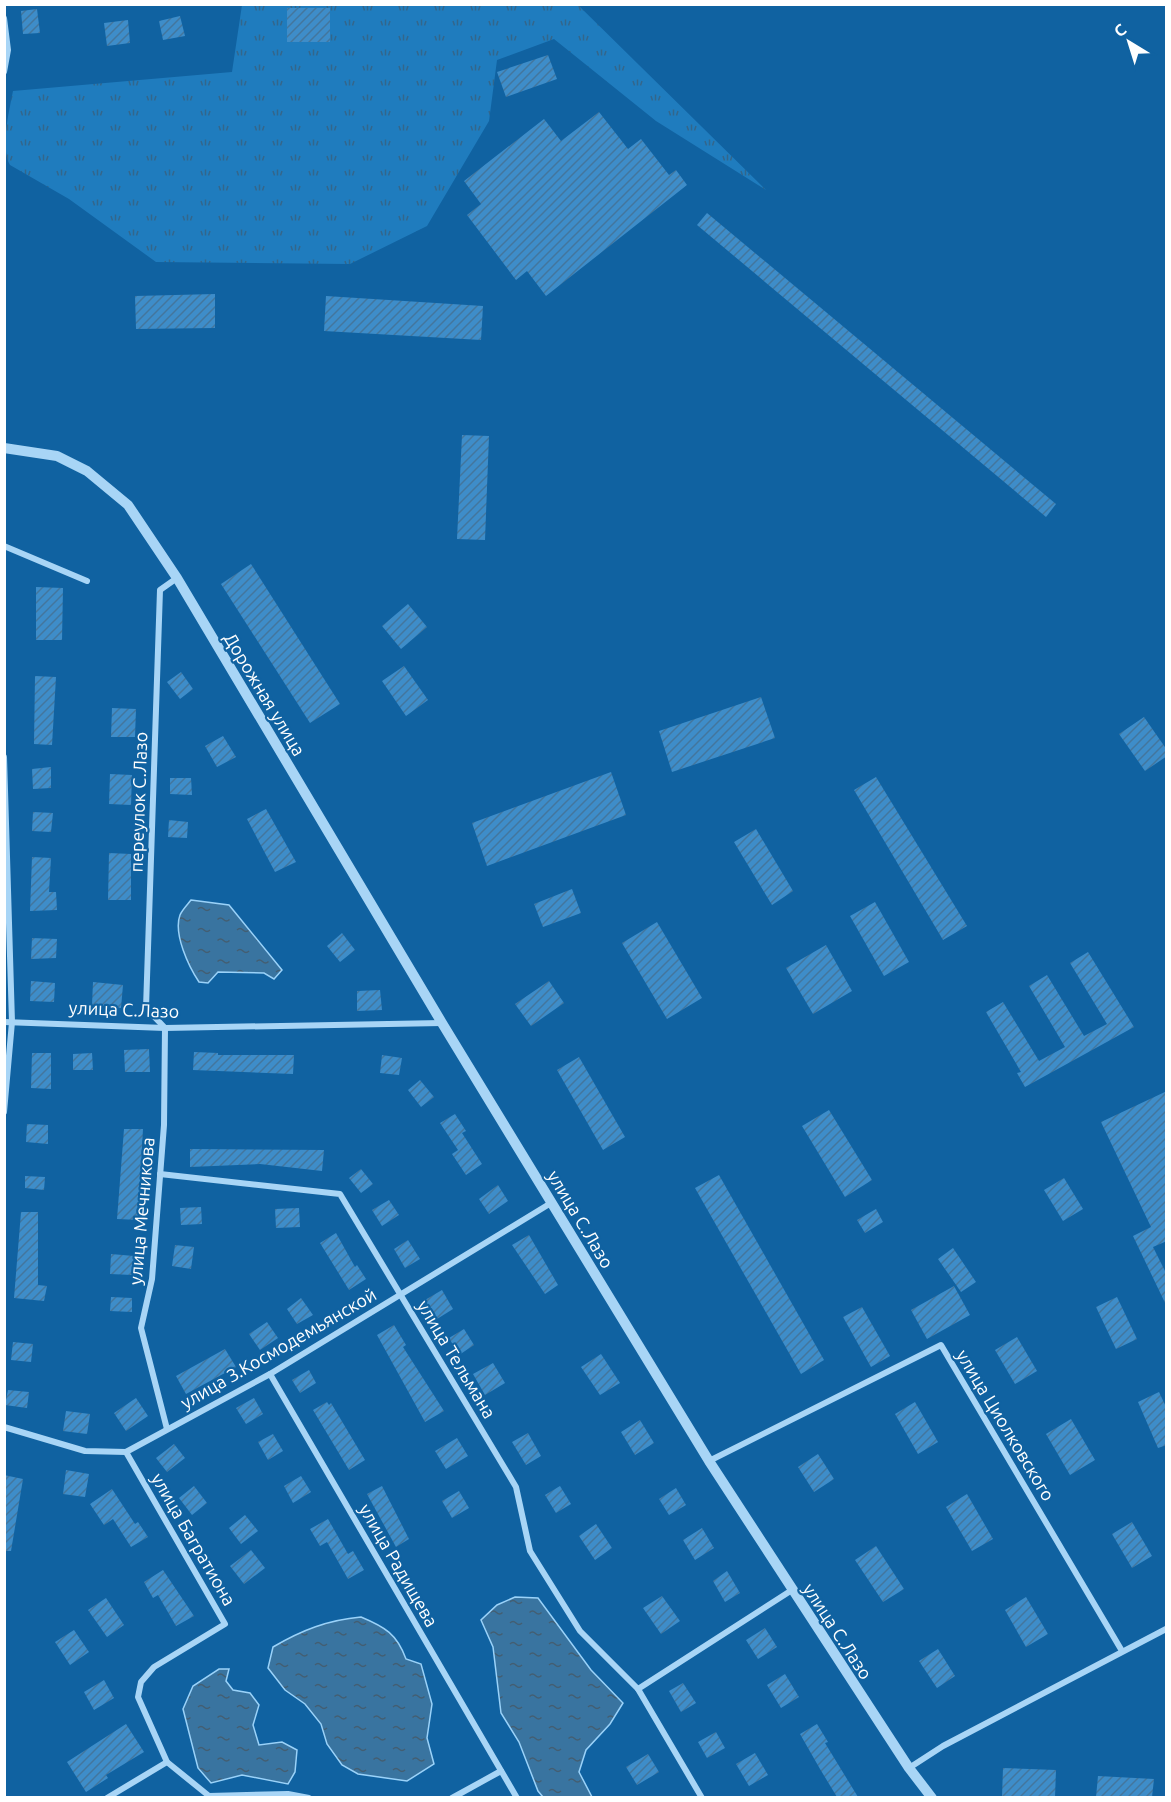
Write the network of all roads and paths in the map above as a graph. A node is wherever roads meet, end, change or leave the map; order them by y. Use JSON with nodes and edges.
{"nodes":[{"id":1,"x":4,"y":18,"type":"edge"},
{"id":2,"x":4,"y":72,"type":"edge"},
{"id":3,"x":4,"y":448,"type":"edge"},
{"id":4,"x":4,"y":546,"type":"edge"},
{"id":5,"x":177,"y":578,"type":"junction"},
{"id":6,"x":87,"y":581,"type":"dead end"},
{"id":7,"x":4,"y":757,"type":"edge"},
{"id":8,"x":4,"y":1022,"type":"edge"},
{"id":9,"x":12,"y":1022,"type":"junction"},
{"id":10,"x":442,"y":1023,"type":"junction"},
{"id":11,"x":165,"y":1028,"type":"junction"},
{"id":12,"x":4,"y":1112,"type":"edge"},
{"id":13,"x":160,"y":1174,"type":"junction"},
{"id":14,"x":551,"y":1203,"type":"junction"},
{"id":15,"x":400,"y":1293,"type":"junction"},
{"id":16,"x":270,"y":1374,"type":"junction"},
{"id":17,"x":4,"y":1427,"type":"edge"},
{"id":18,"x":167,"y":1429,"type":"junction"},
{"id":19,"x":126,"y":1452,"type":"junction"},
{"id":20,"x":709,"y":1461,"type":"junction"},
{"id":21,"x":792,"y":1590,"type":"junction"},
{"id":22,"x":1167,"y":1629,"type":"edge"},
{"id":23,"x":1122,"y":1651,"type":"junction"},
{"id":24,"x":638,"y":1689,"type":"junction"},
{"id":25,"x":167,"y":1762,"type":"junction"},
{"id":26,"x":909,"y":1768,"type":"junction"},
{"id":27,"x":501,"y":1771,"type":"junction"},
{"id":28,"x":107,"y":1797,"type":"edge"},
{"id":29,"x":309,"y":1797,"type":"edge"},
{"id":30,"x":452,"y":1797,"type":"edge"},
{"id":31,"x":517,"y":1797,"type":"edge"},
{"id":32,"x":702,"y":1797,"type":"edge"},
{"id":33,"x":932,"y":1797,"type":"edge"}],
"edges":[{"from":1,"to":2,"type":"street"},
{"from":3,"to":5,"type":"street","name":"Дорожная улица"},
{"from":4,"to":6,"type":"street"},
{"from":5,"to":10,"type":"street","name":"Дорожная улица"},
{"from":5,"to":11,"type":"street","name":"переулок С.Лазо"},
{"from":7,"to":9,"type":"street"},
{"from":8,"to":9,"type":"street","name":"улица С.Лазо"},
{"from":9,"to":11,"type":"street","name":"улица С.Лазо"},
{"from":9,"to":12,"type":"street"},
{"from":10,"to":11,"type":"street","name":"улица С.Лазо"},
{"from":10,"to":14,"type":"street","name":"улица С.Лазо"},
{"from":11,"to":13,"type":"street","name":"улица Мечникова"},
{"from":13,"to":15,"type":"street","name":"улица Тельмана"},
{"from":13,"to":18,"type":"street","name":"улица Мечникова"},
{"from":14,"to":15,"type":"street","name":"улица З.Космодемьянской"},
{"from":14,"to":20,"type":"street","name":"улица С.Лазо"},
{"from":15,"to":16,"type":"street","name":"улица З.Космодемьянской"},
{"from":15,"to":24,"type":"street","name":"улица Тельмана"},
{"from":16,"to":18,"type":"street","name":"улица З.Космодемьянской"},
{"from":16,"to":27,"type":"street","name":"улица Радищева"},
{"from":17,"to":19,"type":"street"},
{"from":18,"to":19,"type":"street","name":"улица З.Космодемьянской"},
{"from":19,"to":25,"type":"street","name":"улица Багратиона"},
{"from":20,"to":21,"type":"street","name":"улица С.Лазо"},
{"from":20,"to":23,"type":"street","name":"улица Циолковского"},
{"from":21,"to":24,"type":"street"},
{"from":21,"to":26,"type":"street","name":"улица С.Лазо"},
{"from":22,"to":23,"type":"street"},
{"from":23,"to":26,"type":"street"},
{"from":24,"to":32,"type":"street","name":"улица Тельмана"},
{"from":25,"to":28,"type":"street"},
{"from":25,"to":29,"type":"street","name":"улица Багратиона"},
{"from":26,"to":33,"type":"street","name":"улица С.Лазо"},
{"from":27,"to":30,"type":"street"},
{"from":27,"to":31,"type":"street","name":"улица Радищева"}]}
